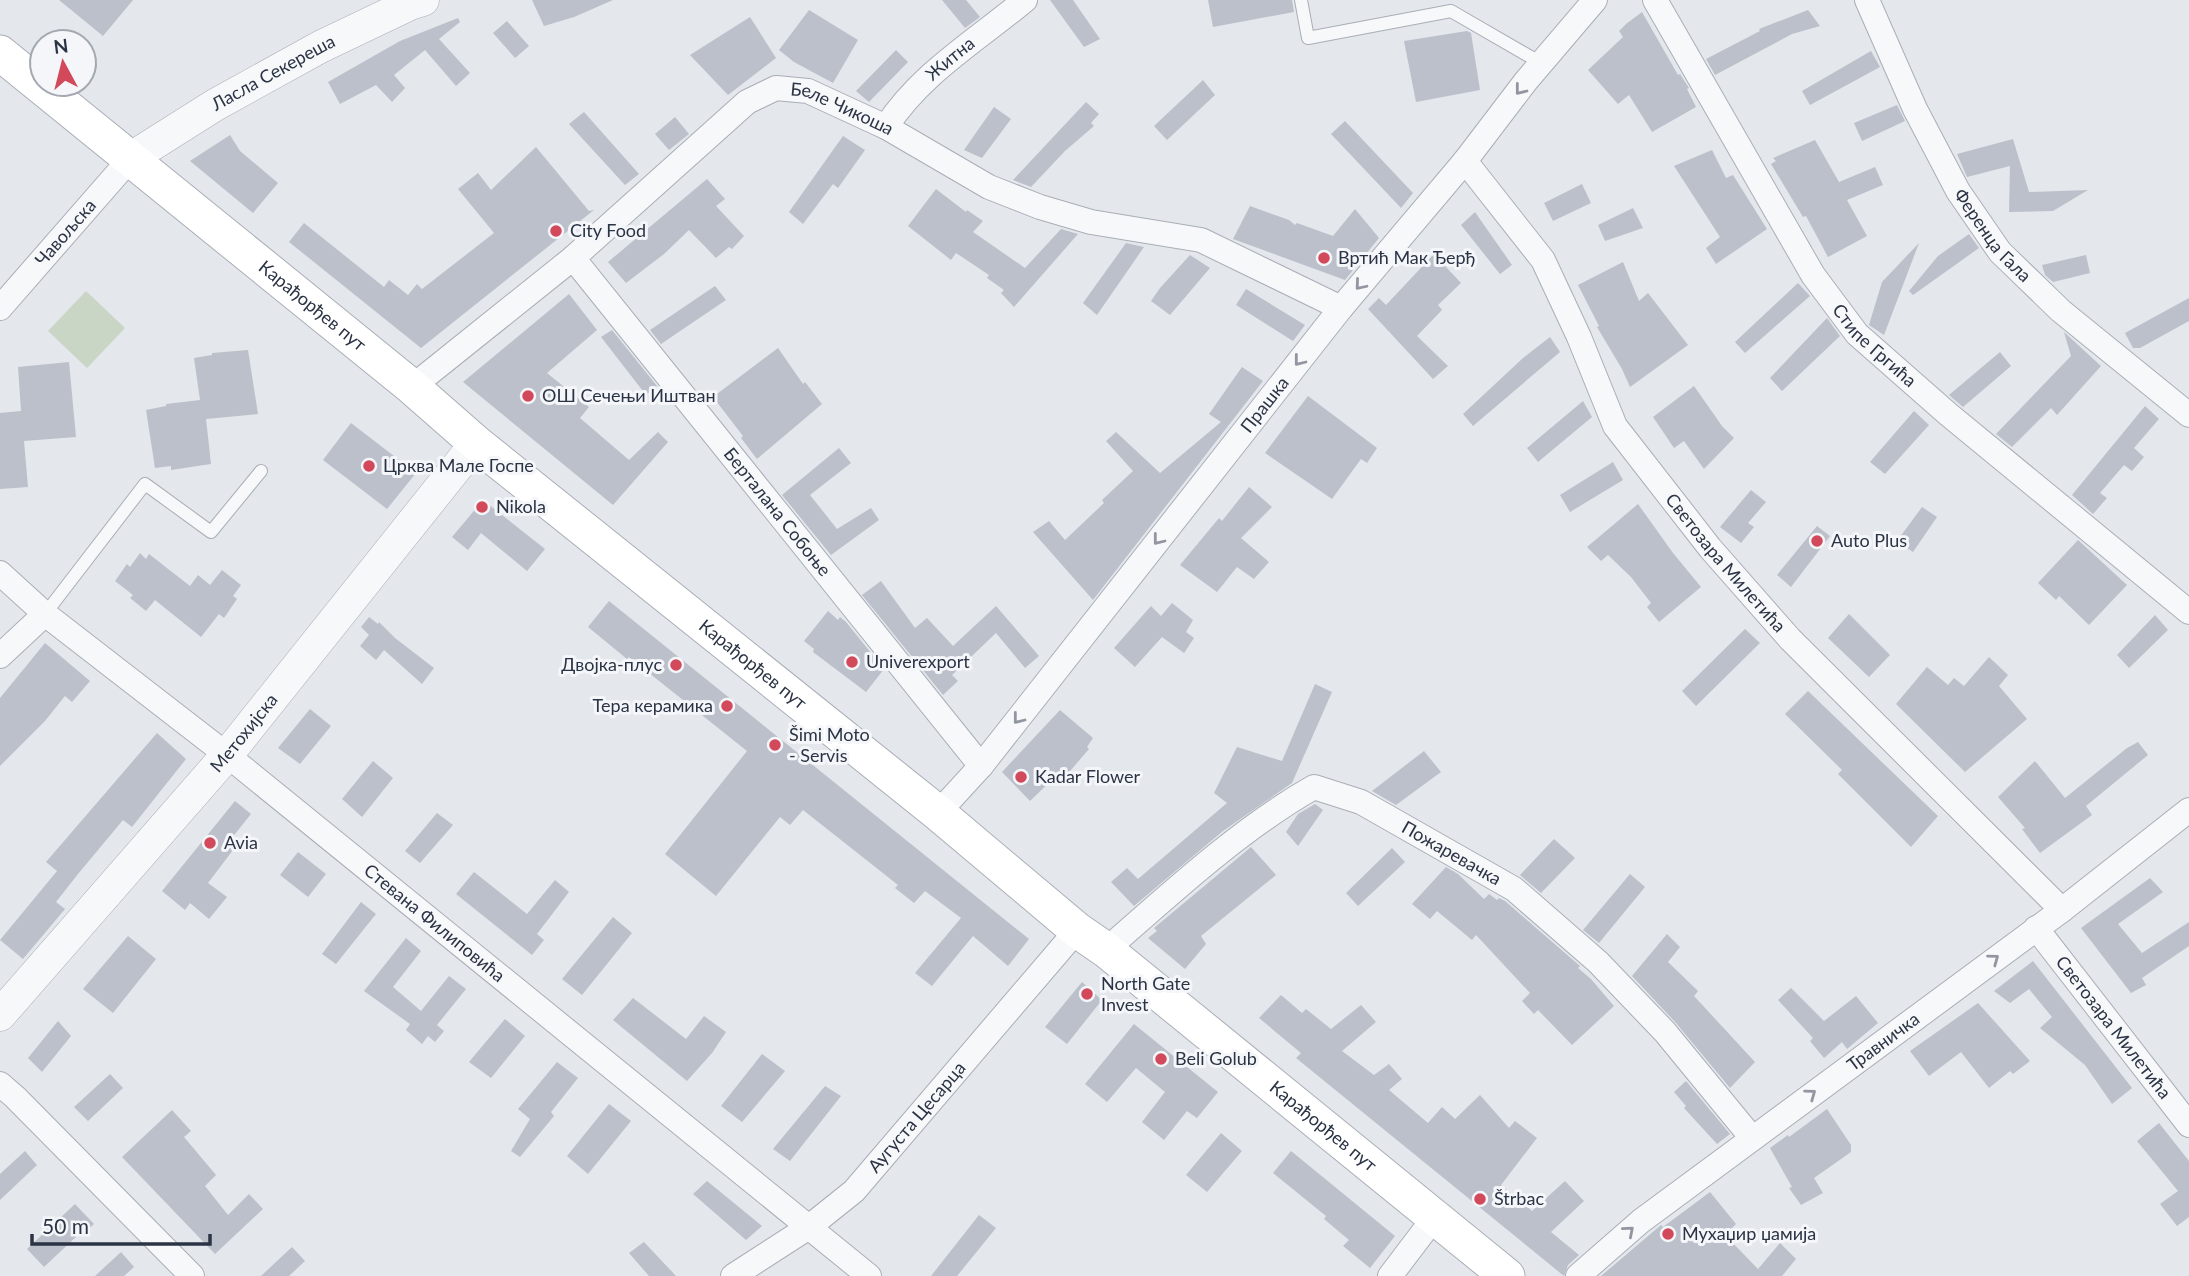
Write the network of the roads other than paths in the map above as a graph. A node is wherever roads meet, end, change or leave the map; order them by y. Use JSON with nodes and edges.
{"nodes":[{"id":1,"x":424,"y":0,"type":"edge"},
{"id":2,"x":1025,"y":0,"type":"edge"},
{"id":3,"x":1301,"y":0,"type":"edge"},
{"id":4,"x":1595,"y":0,"type":"edge"},
{"id":5,"x":1655,"y":0,"type":"edge"},
{"id":6,"x":1867,"y":0,"type":"edge"},
{"id":7,"x":1450,"y":6,"type":"edge"},
{"id":8,"x":0,"y":52,"type":"edge"},
{"id":9,"x":1541,"y":63,"type":"junction"},
{"id":10,"x":886,"y":127,"type":"junction"},
{"id":11,"x":131,"y":158,"type":"junction"},
{"id":12,"x":1465,"y":161,"type":"junction"},
{"id":13,"x":573,"y":258,"type":"junction"},
{"id":14,"x":3,"y":299,"type":"edge"},
{"id":15,"x":1341,"y":308,"type":"junction"},
{"id":16,"x":412,"y":387,"type":"junction"},
{"id":17,"x":2189,"y":415,"type":"edge"},
{"id":18,"x":476,"y":443,"type":"junction"},
{"id":19,"x":261,"y":471,"type":"dead end"},
{"id":20,"x":0,"y":573,"type":"edge"},
{"id":21,"x":2189,"y":612,"type":"edge"},
{"id":22,"x":45,"y":614,"type":"junction"},
{"id":23,"x":0,"y":656,"type":"edge"},
{"id":24,"x":227,"y":755,"type":"junction"},
{"id":25,"x":981,"y":766,"type":"junction"},
{"id":26,"x":2189,"y":810,"type":"edge"},
{"id":27,"x":937,"y":813,"type":"junction"},
{"id":28,"x":2062,"y":910,"type":"junction"},
{"id":29,"x":2036,"y":928,"type":"junction"},
{"id":30,"x":1077,"y":930,"type":"junction"},
{"id":31,"x":1106,"y":950,"type":"junction"},
{"id":32,"x":0,"y":1015,"type":"edge"},
{"id":33,"x":0,"y":1084,"type":"edge"},
{"id":34,"x":2189,"y":1125,"type":"edge"},
{"id":35,"x":1752,"y":1138,"type":"junction"},
{"id":36,"x":1434,"y":1218,"type":"junction"},
{"id":37,"x":809,"y":1227,"type":"junction"},
{"id":38,"x":191,"y":1276,"type":"edge"},
{"id":39,"x":733,"y":1276,"type":"edge"},
{"id":40,"x":869,"y":1276,"type":"edge"},
{"id":41,"x":1390,"y":1276,"type":"edge"},
{"id":42,"x":1507,"y":1276,"type":"edge"},
{"id":43,"x":1578,"y":1276,"type":"edge"}],
"edges":[{"from":1,"to":11,"type":"street","name":"Ласла Секереша"},
{"from":2,"to":10,"type":"street","name":"Житна"},
{"from":3,"to":7,"type":"lane"},
{"from":4,"to":9,"type":"street","name":"Прашка"},
{"from":5,"to":21,"type":"street","name":"Стипе Гргића"},
{"from":6,"to":17,"type":"street","name":"Ференца Гала"},
{"from":7,"to":9,"type":"lane"},
{"from":8,"to":11,"type":"main road","name":"Карађорђев пут"},
{"from":9,"to":12,"type":"street","name":"Прашка","one_way":true},
{"from":10,"to":13,"type":"street","name":"Беле Чикоша"},
{"from":10,"to":15,"type":"street","name":"Беле Чикоша"},
{"from":11,"to":14,"type":"street","name":"Чавољска"},
{"from":11,"to":16,"type":"main road","name":"Карађорђев пут"},
{"from":12,"to":15,"type":"street","name":"Прашка","one_way":true},
{"from":12,"to":28,"type":"street","name":"Светозара Милетића"},
{"from":13,"to":16,"type":"street","name":"Беле Чикоша"},
{"from":13,"to":25,"type":"street","name":"Берталана Собоње"},
{"from":15,"to":25,"type":"street","name":"Прашка","one_way":true},
{"from":16,"to":18,"type":"main road","name":"Карађорђев пут"},
{"from":18,"to":24,"type":"street","name":"Метохијска"},
{"from":18,"to":27,"type":"main road","name":"Карађорђев пут"},
{"from":19,"to":22,"type":"lane"},
{"from":20,"to":22,"type":"street","name":"Стевана Филиповића"},
{"from":22,"to":23,"type":"street"},
{"from":22,"to":24,"type":"street","name":"Стевана Филиповића"},
{"from":24,"to":32,"type":"street","name":"Метохијска"},
{"from":24,"to":37,"type":"street","name":"Стевана Филиповића"},
{"from":25,"to":27,"type":"street","name":"Прашка"},
{"from":26,"to":28,"type":"street","name":"Травничка"},
{"from":27,"to":30,"type":"main road","name":"Карађорђев пут"},
{"from":28,"to":29,"type":"street","name":"Травничка"},
{"from":29,"to":34,"type":"street","name":"Светозара Милетића"},
{"from":35,"to":29,"type":"street","name":"Травничка","one_way":true},
{"from":30,"to":31,"type":"main road","name":"Карађорђев пут"},
{"from":30,"to":37,"type":"street","name":"Аугуста Цесарца"},
{"from":31,"to":35,"type":"street","name":"Пожаревачка"},
{"from":31,"to":36,"type":"main road","name":"Карађорђев пут"},
{"from":33,"to":38,"type":"street"},
{"from":43,"to":35,"type":"street","name":"Травничка","one_way":true},
{"from":36,"to":41,"type":"street"},
{"from":36,"to":42,"type":"main road","name":"Карађорђев пут"},
{"from":37,"to":39,"type":"street","name":"Аугуста Цесарца"},
{"from":37,"to":40,"type":"street","name":"Стевана Филиповића"}]}
